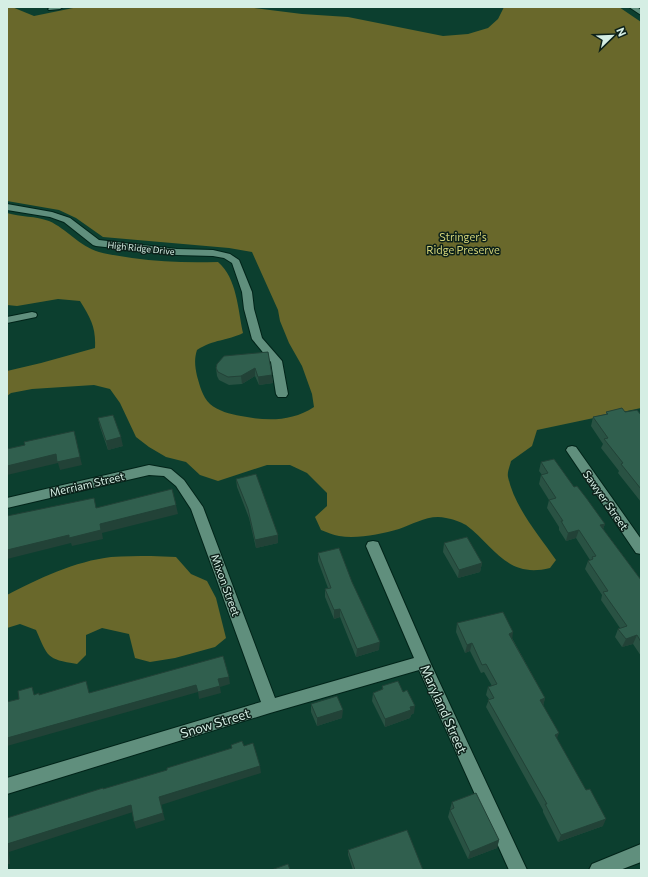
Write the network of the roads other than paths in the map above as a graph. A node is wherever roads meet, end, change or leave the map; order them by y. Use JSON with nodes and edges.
{"nodes":[{"id":1,"x":60,"y":7,"type":"edge"},
{"id":2,"x":632,"y":7,"type":"edge"},
{"id":3,"x":51,"y":9,"type":"dead end"},
{"id":4,"x":641,"y":13,"type":"edge"},
{"id":5,"x":7,"y":207,"type":"edge"},
{"id":6,"x":32,"y":315,"type":"dead end"},
{"id":7,"x":7,"y":320,"type":"edge"},
{"id":8,"x":282,"y":394,"type":"dead end"},
{"id":9,"x":572,"y":450,"type":"dead end"},
{"id":10,"x":168,"y":472,"type":"joint"},
{"id":11,"x":7,"y":503,"type":"edge"},
{"id":12,"x":373,"y":546,"type":"dead end"},
{"id":13,"x":641,"y":549,"type":"edge"},
{"id":14,"x":423,"y":662,"type":"junction"},
{"id":15,"x":270,"y":706,"type":"junction"},
{"id":16,"x":7,"y":786,"type":"edge"},
{"id":17,"x":641,"y":853,"type":"edge"},
{"id":18,"x":518,"y":870,"type":"edge"},
{"id":19,"x":598,"y":870,"type":"edge"}],
"edges":[{"from":1,"to":3,"type":"street"},
{"from":2,"to":4,"type":"street"},
{"from":5,"to":8,"type":"street","name":"High Ridge Drive"},
{"from":6,"to":7,"type":"street"},
{"from":9,"to":13,"type":"street","name":"Sawyer Street"},
{"from":10,"to":11,"type":"street","name":"Merriam Street"},
{"from":10,"to":15,"type":"street","name":"Mixon Street"},
{"from":12,"to":14,"type":"street","name":"Maryland Street"},
{"from":14,"to":15,"type":"street","name":"Snow Street"},
{"from":14,"to":18,"type":"street","name":"Maryland Street"},
{"from":15,"to":16,"type":"street","name":"Snow Street"},
{"from":17,"to":19,"type":"street"}]}
